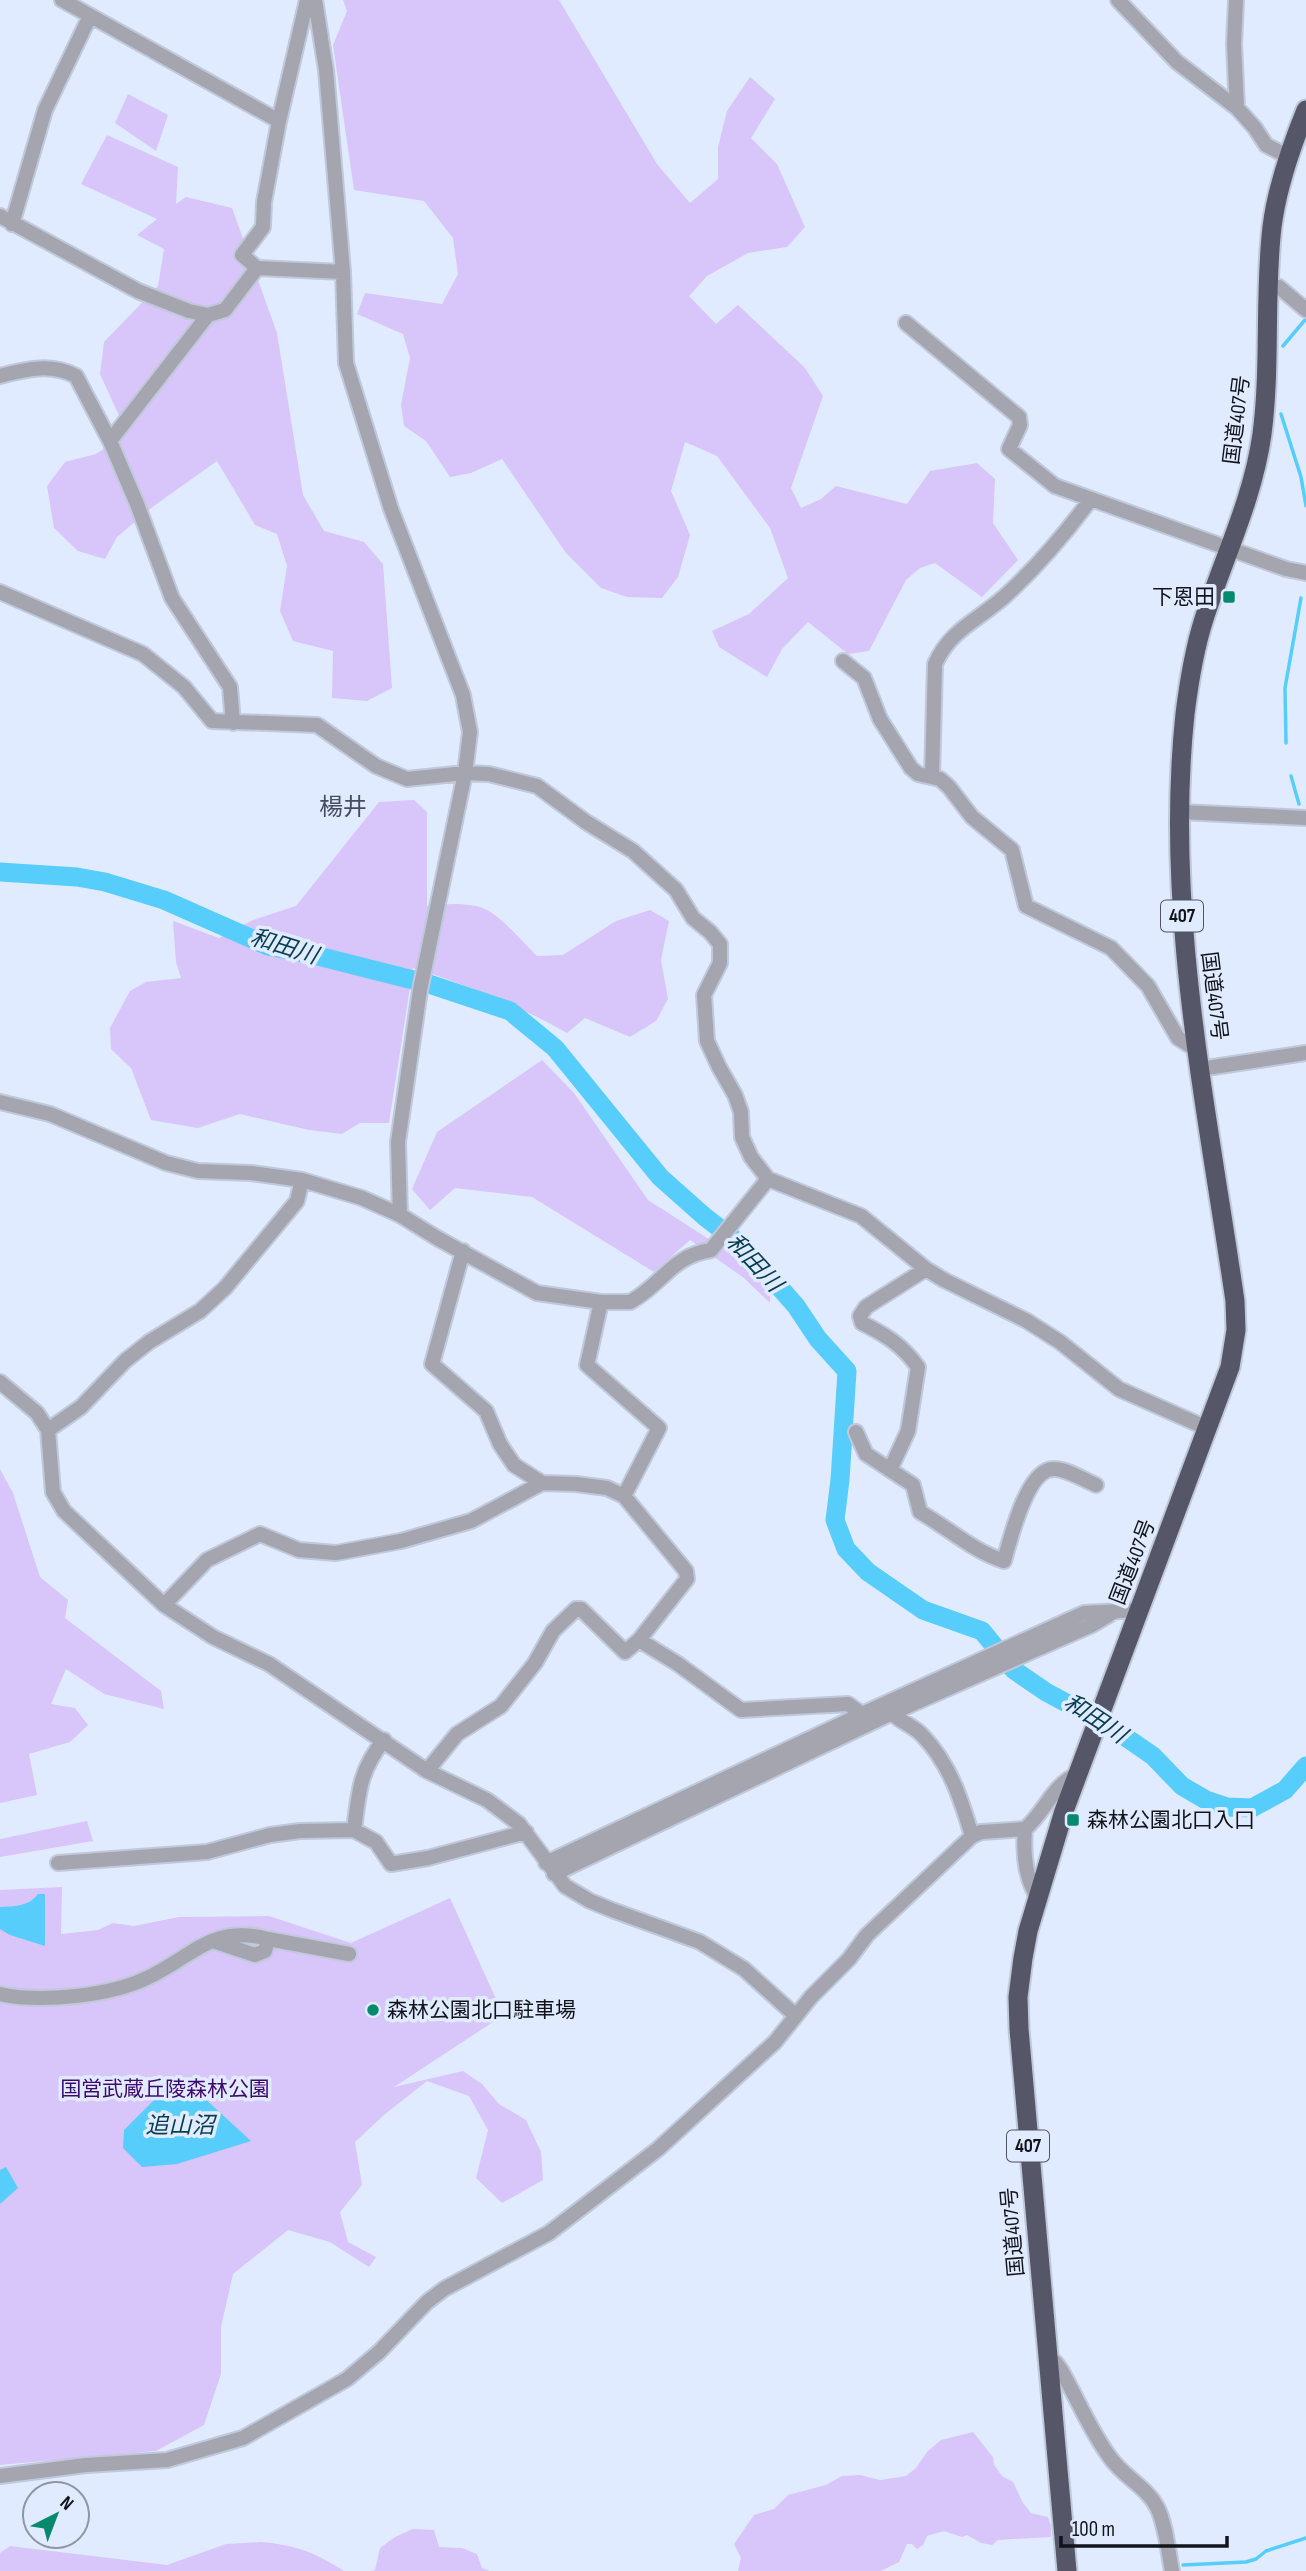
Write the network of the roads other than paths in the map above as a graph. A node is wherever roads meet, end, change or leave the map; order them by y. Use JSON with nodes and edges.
{"nodes":[{"id":1,"x":62,"y":0,"type":"edge"},
{"id":2,"x":307,"y":0,"type":"edge"},
{"id":3,"x":315,"y":0,"type":"edge"},
{"id":4,"x":1118,"y":0,"type":"edge"},
{"id":5,"x":1236,"y":0,"type":"edge"},
{"id":6,"x":90,"y":16,"type":"junction"},
{"id":7,"x":1237,"y":108,"type":"junction"},
{"id":8,"x":1306,"y":110,"type":"edge"},
{"id":9,"x":279,"y":121,"type":"junction"},
{"id":10,"x":1289,"y":157,"type":"junction"},
{"id":11,"x":6,"y":220,"type":"edge"},
{"id":12,"x":257,"y":268,"type":"junction"},
{"id":13,"x":343,"y":272,"type":"junction"},
{"id":14,"x":1269,"y":286,"type":"junction"},
{"id":15,"x":1306,"y":310,"type":"edge"},
{"id":16,"x":208,"y":315,"type":"junction"},
{"id":17,"x":906,"y":323,"type":"dead end"},
{"id":18,"x":0,"y":376,"type":"edge"},
{"id":19,"x":110,"y":441,"type":"junction"},
{"id":20,"x":1091,"y":499,"type":"junction"},
{"id":21,"x":1230,"y":548,"type":"junction"},
{"id":22,"x":1306,"y":573,"type":"edge"},
{"id":23,"x":0,"y":592,"type":"edge"},
{"id":24,"x":842,"y":662,"type":"dead end"},
{"id":25,"x":233,"y":723,"type":"junction"},
{"id":26,"x":465,"y":774,"type":"junction"},
{"id":27,"x":932,"y":777,"type":"junction"},
{"id":28,"x":1181,"y":811,"type":"junction"},
{"id":29,"x":1306,"y":818,"type":"edge"},
{"id":30,"x":1198,"y":1046,"type":"junction"},
{"id":31,"x":1306,"y":1053,"type":"edge"},
{"id":32,"x":1200,"y":1069,"type":"junction"},
{"id":33,"x":0,"y":1102,"type":"edge"},
{"id":34,"x":768,"y":1179,"type":"junction"},
{"id":35,"x":302,"y":1180,"type":"junction"},
{"id":36,"x":400,"y":1215,"type":"junction"},
{"id":37,"x":463,"y":1251,"type":"junction"},
{"id":38,"x":926,"y":1269,"type":"junction"},
{"id":39,"x":601,"y":1302,"type":"junction"},
{"id":40,"x":0,"y":1382,"type":"edge"},
{"id":41,"x":1209,"y":1429,"type":"junction"},
{"id":42,"x":48,"y":1430,"type":"junction"},
{"id":43,"x":856,"y":1432,"type":"dead end"},
{"id":44,"x":890,"y":1470,"type":"junction"},
{"id":45,"x":542,"y":1483,"type":"junction"},
{"id":46,"x":1096,"y":1485,"type":"dead end"},
{"id":47,"x":624,"y":1496,"type":"junction"},
{"id":48,"x":164,"y":1605,"type":"junction"},
{"id":49,"x":1139,"y":1610,"type":"junction"},
{"id":50,"x":639,"y":1640,"type":"junction"},
{"id":51,"x":890,"y":1708,"type":"junction"},
{"id":52,"x":862,"y":1714,"type":"junction"},
{"id":53,"x":384,"y":1740,"type":"junction"},
{"id":54,"x":427,"y":1771,"type":"junction"},
{"id":55,"x":1078,"y":1774,"type":"junction"},
{"id":56,"x":1025,"y":1829,"type":"junction"},
{"id":57,"x":354,"y":1830,"type":"junction"},
{"id":58,"x":526,"y":1832,"type":"junction"},
{"id":59,"x":972,"y":1836,"type":"junction"},
{"id":60,"x":58,"y":1863,"type":"dead end"},
{"id":61,"x":550,"y":1869,"type":"junction"},
{"id":62,"x":1038,"y":1898,"type":"junction"},
{"id":63,"x":349,"y":1954,"type":"dead end"},
{"id":64,"x":0,"y":1994,"type":"edge"},
{"id":65,"x":796,"y":2015,"type":"junction"},
{"id":66,"x":1048,"y":2359,"type":"junction"},
{"id":67,"x":0,"y":2476,"type":"edge"},
{"id":68,"x":1067,"y":2571,"type":"edge"},
{"id":69,"x":1172,"y":2571,"type":"edge"}],
"edges":[{"from":1,"to":6,"type":"street"},
{"from":2,"to":9,"type":"street"},
{"from":3,"to":13,"type":"street"},
{"from":4,"to":7,"type":"street"},
{"from":5,"to":7,"type":"street"},
{"from":6,"to":9,"type":"street"},
{"from":6,"to":11,"type":"street"},
{"from":7,"to":10,"type":"street"},
{"from":8,"to":10,"type":"highway","name":"国道407号","number":"407"},
{"from":9,"to":12,"type":"street"},
{"from":10,"to":14,"type":"highway","name":"国道407号","number":"407"},
{"from":11,"to":16,"type":"street"},
{"from":12,"to":13,"type":"street"},
{"from":12,"to":16,"type":"street"},
{"from":13,"to":26,"type":"street"},
{"from":14,"to":15,"type":"street"},
{"from":14,"to":21,"type":"highway","name":"国道407号","number":"407"},
{"from":16,"to":19,"type":"street"},
{"from":17,"to":20,"type":"street"},
{"from":18,"to":19,"type":"street"},
{"from":19,"to":25,"type":"street"},
{"from":20,"to":21,"type":"street"},
{"from":20,"to":27,"type":"street"},
{"from":21,"to":22,"type":"street"},
{"from":21,"to":28,"type":"highway","name":"国道407号","number":"407"},
{"from":23,"to":25,"type":"street"},
{"from":24,"to":27,"type":"street"},
{"from":25,"to":26,"type":"street"},
{"from":26,"to":34,"type":"street"},
{"from":26,"to":36,"type":"street"},
{"from":27,"to":30,"type":"street"},
{"from":28,"to":29,"type":"street"},
{"from":28,"to":30,"type":"highway","name":"国道407号","number":"407"},
{"from":30,"to":32,"type":"highway","name":"国道407号","number":"407"},
{"from":31,"to":32,"type":"street"},
{"from":32,"to":41,"type":"highway","name":"国道407号","number":"407"},
{"from":33,"to":35,"type":"street"},
{"from":34,"to":38,"type":"street"},
{"from":34,"to":39,"type":"street"},
{"from":35,"to":36,"type":"street"},
{"from":35,"to":42,"type":"street"},
{"from":36,"to":37,"type":"street"},
{"from":37,"to":39,"type":"street"},
{"from":37,"to":45,"type":"street"},
{"from":38,"to":41,"type":"street"},
{"from":38,"to":44,"type":"street"},
{"from":39,"to":47,"type":"street"},
{"from":40,"to":42,"type":"street"},
{"from":41,"to":49,"type":"highway","name":"国道407号","number":"407"},
{"from":42,"to":48,"type":"street"},
{"from":43,"to":44,"type":"street"},
{"from":44,"to":46,"type":"street"},
{"from":45,"to":47,"type":"street"},
{"from":45,"to":48,"type":"street"},
{"from":47,"to":50,"type":"street"},
{"from":48,"to":53,"type":"street"},
{"from":49,"to":51,"type":"street"},
{"from":49,"to":55,"type":"highway","name":"国道407号","number":"407"},
{"from":50,"to":52,"type":"street"},
{"from":50,"to":54,"type":"street"},
{"from":51,"to":52,"type":"street"},
{"from":51,"to":59,"type":"street"},
{"from":51,"to":61,"type":"street"},
{"from":52,"to":61,"type":"street"},
{"from":53,"to":54,"type":"street"},
{"from":53,"to":57,"type":"street"},
{"from":54,"to":58,"type":"street"},
{"from":55,"to":56,"type":"street"},
{"from":55,"to":62,"type":"highway","name":"国道407号","number":"407"},
{"from":56,"to":59,"type":"street"},
{"from":56,"to":62,"type":"street"},
{"from":57,"to":58,"type":"street"},
{"from":57,"to":60,"type":"street"},
{"from":58,"to":61,"type":"street"},
{"from":59,"to":65,"type":"street"},
{"from":61,"to":65,"type":"street"},
{"from":62,"to":66,"type":"highway","name":"国道407号","number":"407"},
{"from":63,"to":64,"type":"street"},
{"from":65,"to":67,"type":"street"},
{"from":66,"to":68,"type":"highway","name":"国道407号","number":"407"},
{"from":66,"to":69,"type":"street"}]}
